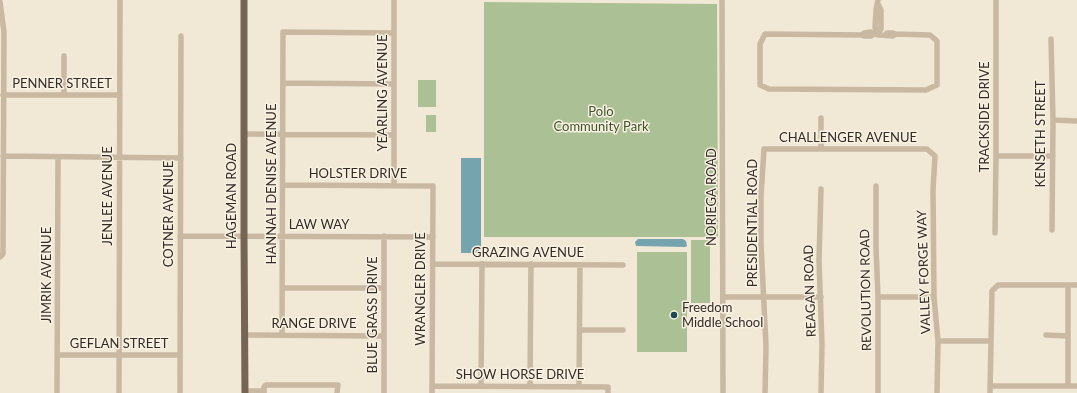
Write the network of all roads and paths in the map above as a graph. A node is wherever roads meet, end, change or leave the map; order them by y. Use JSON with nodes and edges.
{"nodes":[{"id":1,"x":120,"y":0,"type":"edge"},
{"id":2,"x":244,"y":0,"type":"edge"},
{"id":3,"x":394,"y":0,"type":"edge"},
{"id":4,"x":722,"y":0,"type":"edge"},
{"id":5,"x":996,"y":0,"type":"edge"},
{"id":6,"x":0,"y":2,"type":"edge"},
{"id":7,"x":878,"y":2,"type":"edge"},
{"id":8,"x":394,"y":33,"type":"junction"},
{"id":9,"x":877,"y":34,"type":"junction"},
{"id":10,"x":181,"y":36,"type":"dead end"},
{"id":11,"x":1052,"y":39,"type":"dead end"},
{"id":12,"x":64,"y":56,"type":"dead end"},
{"id":13,"x":283,"y":83,"type":"junction"},
{"id":14,"x":394,"y":84,"type":"junction"},
{"id":15,"x":3,"y":95,"type":"junction"},
{"id":16,"x":64,"y":95,"type":"junction"},
{"id":17,"x":120,"y":95,"type":"junction"},
{"id":18,"x":821,"y":118,"type":"dead end"},
{"id":19,"x":1053,"y":120,"type":"junction"},
{"id":20,"x":1077,"y":120,"type":"edge"},
{"id":21,"x":2,"y":128,"type":"edge"},
{"id":22,"x":244,"y":134,"type":"junction"},
{"id":23,"x":283,"y":134,"type":"junction"},
{"id":24,"x":394,"y":135,"type":"junction"},
{"id":25,"x":764,"y":149,"type":"joint"},
{"id":26,"x":821,"y":149,"type":"junction"},
{"id":27,"x":931,"y":153,"type":"joint"},
{"id":28,"x":3,"y":156,"type":"junction"},
{"id":29,"x":996,"y":156,"type":"junction"},
{"id":30,"x":1053,"y":156,"type":"junction"},
{"id":31,"x":58,"y":157,"type":"junction"},
{"id":32,"x":120,"y":157,"type":"junction"},
{"id":33,"x":181,"y":158,"type":"junction"},
{"id":34,"x":283,"y":185,"type":"junction"},
{"id":35,"x":394,"y":186,"type":"junction"},
{"id":36,"x":433,"y":186,"type":"joint"},
{"id":37,"x":876,"y":186,"type":"dead end"},
{"id":38,"x":821,"y":189,"type":"dead end"},
{"id":39,"x":1052,"y":230,"type":"dead end"},
{"id":40,"x":994,"y":234,"type":"dead end"},
{"id":41,"x":180,"y":236,"type":"junction"},
{"id":42,"x":244,"y":236,"type":"junction"},
{"id":43,"x":282,"y":236,"type":"junction"},
{"id":44,"x":384,"y":236,"type":"junction"},
{"id":45,"x":433,"y":237,"type":"junction"},
{"id":46,"x":0,"y":257,"type":"edge"},
{"id":47,"x":433,"y":264,"type":"junction"},
{"id":48,"x":482,"y":264,"type":"junction"},
{"id":49,"x":531,"y":264,"type":"junction"},
{"id":50,"x":580,"y":265,"type":"junction"},
{"id":51,"x":623,"y":265,"type":"dead end"},
{"id":52,"x":1068,"y":285,"type":"junction"},
{"id":53,"x":1077,"y":285,"type":"edge"},
{"id":54,"x":282,"y":288,"type":"junction"},
{"id":55,"x":384,"y":288,"type":"junction"},
{"id":56,"x":878,"y":296,"type":"junction"},
{"id":57,"x":723,"y":297,"type":"junction"},
{"id":58,"x":764,"y":297,"type":"junction"},
{"id":59,"x":821,"y":297,"type":"junction"},
{"id":60,"x":934,"y":297,"type":"junction"},
{"id":61,"x":580,"y":330,"type":"junction"},
{"id":62,"x":623,"y":330,"type":"dead end"},
{"id":63,"x":245,"y":335,"type":"junction"},
{"id":64,"x":282,"y":335,"type":"junction"},
{"id":65,"x":1046,"y":335,"type":"dead end"},
{"id":66,"x":384,"y":336,"type":"junction"},
{"id":67,"x":1068,"y":336,"type":"junction"},
{"id":68,"x":938,"y":341,"type":"junction"},
{"id":69,"x":991,"y":341,"type":"junction"},
{"id":70,"x":58,"y":355,"type":"junction"},
{"id":71,"x":119,"y":355,"type":"junction"},
{"id":72,"x":180,"y":355,"type":"junction"},
{"id":73,"x":432,"y":386,"type":"junction"},
{"id":74,"x":481,"y":386,"type":"junction"},
{"id":75,"x":530,"y":386,"type":"junction"},
{"id":76,"x":579,"y":386,"type":"junction"},
{"id":77,"x":990,"y":386,"type":"junction"},
{"id":78,"x":1041,"y":386,"type":"junction"},
{"id":79,"x":1068,"y":386,"type":"junction"},
{"id":80,"x":1077,"y":386,"type":"edge"},
{"id":81,"x":608,"y":390,"type":"edge"},
{"id":82,"x":245,"y":392,"type":"edge"},
{"id":83,"x":264,"y":392,"type":"edge"},
{"id":84,"x":58,"y":393,"type":"edge"},
{"id":85,"x":119,"y":393,"type":"edge"},
{"id":86,"x":180,"y":393,"type":"edge"},
{"id":87,"x":338,"y":393,"type":"edge"},
{"id":88,"x":384,"y":393,"type":"edge"},
{"id":89,"x":432,"y":393,"type":"edge"},
{"id":90,"x":723,"y":393,"type":"edge"},
{"id":91,"x":766,"y":393,"type":"edge"},
{"id":92,"x":822,"y":393,"type":"edge"},
{"id":93,"x":878,"y":393,"type":"edge"},
{"id":94,"x":937,"y":393,"type":"edge"},
{"id":95,"x":990,"y":393,"type":"edge"},
{"id":96,"x":1041,"y":393,"type":"edge"}],
"edges":[{"from":1,"to":17,"type":"street","name":"JENLEE AVENUE"},
{"from":2,"to":22,"type":"main road","name":"HAGEMAN ROAD"},
{"from":3,"to":8,"type":"street","name":"YEARLING AVENUE"},
{"from":4,"to":57,"type":"street","name":"NORIEGA ROAD"},
{"from":5,"to":29,"type":"street","name":"TRACKSIDE DRIVE"},
{"from":6,"to":15,"type":"street"},
{"from":7,"to":9,"type":"street"},
{"from":8,"to":13,"type":"street","name":"HANNAH DENISE AVENUE"},
{"from":8,"to":14,"type":"street","name":"YEARLING AVENUE"},
{"from":9,"to":9,"type":"street"},
{"from":10,"to":33,"type":"street","name":"COTNER AVENUE"},
{"from":11,"to":19,"type":"street","name":"KENSETH STREET"},
{"from":12,"to":16,"type":"street"},
{"from":13,"to":14,"type":"street"},
{"from":13,"to":23,"type":"street","name":"HANNAH DENISE AVENUE"},
{"from":14,"to":24,"type":"street","name":"YEARLING AVENUE"},
{"from":15,"to":16,"type":"street","name":"PENNER STREET"},
{"from":15,"to":21,"type":"street"},
{"from":16,"to":17,"type":"street","name":"PENNER STREET"},
{"from":17,"to":32,"type":"street","name":"JENLEE AVENUE"},
{"from":18,"to":26,"type":"street"},
{"from":19,"to":20,"type":"street"},
{"from":19,"to":30,"type":"street","name":"KENSETH STREET"},
{"from":21,"to":28,"type":"street"},
{"from":22,"to":23,"type":"street"},
{"from":22,"to":42,"type":"main road","name":"HAGEMAN ROAD"},
{"from":23,"to":24,"type":"street"},
{"from":23,"to":34,"type":"street","name":"HANNAH DENISE AVENUE"},
{"from":24,"to":35,"type":"street","name":"YEARLING AVENUE"},
{"from":25,"to":26,"type":"street","name":"CHALLENGER AVENUE"},
{"from":25,"to":58,"type":"street","name":"PRESIDENTIAL ROAD"},
{"from":26,"to":27,"type":"street","name":"CHALLENGER AVENUE"},
{"from":27,"to":60,"type":"street","name":"VALLEY FORGE WAY"},
{"from":28,"to":31,"type":"street"},
{"from":28,"to":46,"type":"street"},
{"from":29,"to":30,"type":"street"},
{"from":29,"to":40,"type":"street","name":"TRACKSIDE DRIVE"},
{"from":30,"to":39,"type":"street","name":"KENSETH STREET"},
{"from":31,"to":32,"type":"street"},
{"from":31,"to":70,"type":"street","name":"JIMRIK AVENUE"},
{"from":32,"to":33,"type":"street"},
{"from":32,"to":71,"type":"street","name":"JENLEE AVENUE"},
{"from":33,"to":41,"type":"street","name":"COTNER AVENUE"},
{"from":34,"to":35,"type":"street","name":"HOLSTER DRIVE"},
{"from":34,"to":43,"type":"street","name":"HANNAH DENISE AVENUE"},
{"from":35,"to":36,"type":"street","name":"HOLSTER DRIVE"},
{"from":36,"to":45,"type":"street","name":"WRANGLER DRIVE"},
{"from":37,"to":56,"type":"street","name":"REVOLUTION ROAD"},
{"from":38,"to":59,"type":"street","name":"REAGAN ROAD"},
{"from":41,"to":42,"type":"street","name":"LAW WAY"},
{"from":41,"to":72,"type":"street","name":"COTNER AVENUE"},
{"from":42,"to":43,"type":"street","name":"LAW WAY"},
{"from":42,"to":63,"type":"main road","name":"HAGEMAN ROAD"},
{"from":43,"to":44,"type":"street","name":"LAW WAY"},
{"from":43,"to":54,"type":"street","name":"HANNAH DENISE AVENUE"},
{"from":44,"to":45,"type":"street","name":"LAW WAY"},
{"from":44,"to":55,"type":"street","name":"BLUE GRASS DRIVE"},
{"from":45,"to":47,"type":"street","name":"WRANGLER DRIVE"},
{"from":47,"to":48,"type":"street","name":"GRAZING AVENUE"},
{"from":47,"to":73,"type":"street","name":"WRANGLER DRIVE"},
{"from":48,"to":49,"type":"street","name":"GRAZING AVENUE"},
{"from":48,"to":74,"type":"street"},
{"from":49,"to":50,"type":"street","name":"GRAZING AVENUE"},
{"from":49,"to":75,"type":"street"},
{"from":50,"to":51,"type":"street","name":"GRAZING AVENUE"},
{"from":50,"to":61,"type":"street"},
{"from":52,"to":53,"type":"street"},
{"from":52,"to":67,"type":"street"},
{"from":52,"to":69,"type":"street"},
{"from":54,"to":55,"type":"street"},
{"from":54,"to":64,"type":"street","name":"HANNAH DENISE AVENUE"},
{"from":55,"to":66,"type":"street","name":"BLUE GRASS DRIVE"},
{"from":56,"to":60,"type":"street"},
{"from":56,"to":93,"type":"street","name":"REVOLUTION ROAD"},
{"from":57,"to":58,"type":"street"},
{"from":57,"to":90,"type":"street","name":"NORIEGA ROAD"},
{"from":58,"to":59,"type":"street"},
{"from":58,"to":91,"type":"street","name":"PRESIDENTIAL ROAD"},
{"from":59,"to":92,"type":"street","name":"REAGAN ROAD"},
{"from":60,"to":68,"type":"street","name":"VALLEY FORGE WAY"},
{"from":61,"to":62,"type":"street"},
{"from":61,"to":76,"type":"street"},
{"from":63,"to":64,"type":"street","name":"RANGE DRIVE"},
{"from":63,"to":82,"type":"main road","name":"HAGEMAN ROAD"},
{"from":64,"to":66,"type":"street","name":"RANGE DRIVE"},
{"from":65,"to":67,"type":"street"},
{"from":66,"to":88,"type":"street","name":"BLUE GRASS DRIVE"},
{"from":67,"to":79,"type":"street"},
{"from":68,"to":69,"type":"street"},
{"from":68,"to":94,"type":"street","name":"VALLEY FORGE WAY"},
{"from":69,"to":77,"type":"street"},
{"from":70,"to":71,"type":"street","name":"GEFLAN STREET"},
{"from":70,"to":84,"type":"street","name":"JIMRIK AVENUE"},
{"from":71,"to":72,"type":"street","name":"GEFLAN STREET"},
{"from":71,"to":85,"type":"street","name":"JENLEE AVENUE"},
{"from":72,"to":86,"type":"street","name":"COTNER AVENUE"},
{"from":73,"to":74,"type":"street","name":"SHOW HORSE DRIVE"},
{"from":73,"to":89,"type":"street","name":"WRANGLER DRIVE"},
{"from":74,"to":75,"type":"street","name":"SHOW HORSE DRIVE"},
{"from":75,"to":76,"type":"street","name":"SHOW HORSE DRIVE"},
{"from":76,"to":81,"type":"street","name":"SHOW HORSE DRIVE"},
{"from":77,"to":78,"type":"street"},
{"from":77,"to":95,"type":"street"},
{"from":78,"to":79,"type":"street"},
{"from":78,"to":96,"type":"street"},
{"from":79,"to":80,"type":"street"},
{"from":82,"to":83,"type":"street"},
{"from":83,"to":87,"type":"street"}]}
